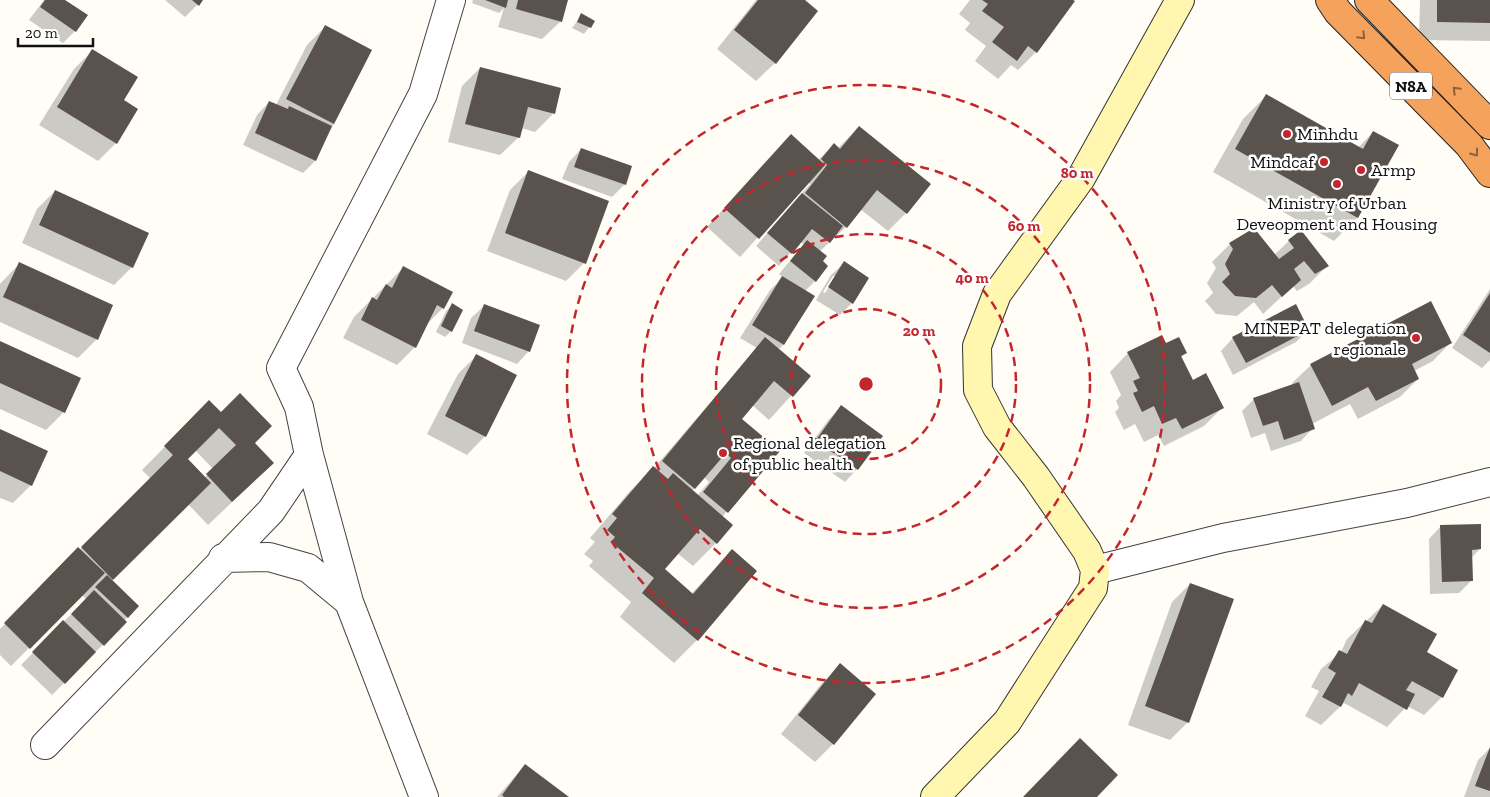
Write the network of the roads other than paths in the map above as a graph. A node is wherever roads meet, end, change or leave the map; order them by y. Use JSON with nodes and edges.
{"nodes":[{"id":1,"x":451,"y":0,"type":"edge"},
{"id":2,"x":1180,"y":0,"type":"edge"},
{"id":3,"x":1330,"y":0,"type":"edge"},
{"id":4,"x":1369,"y":0,"type":"edge"},
{"id":5,"x":1490,"y":125,"type":"edge"},
{"id":6,"x":1490,"y":173,"type":"edge"},
{"id":7,"x":309,"y":455,"type":"junction"},
{"id":8,"x":1490,"y":482,"type":"edge"},
{"id":9,"x":223,"y":558,"type":"junction"},
{"id":10,"x":1095,"y":570,"type":"junction"},
{"id":11,"x":349,"y":602,"type":"junction"},
{"id":12,"x":45,"y":745,"type":"dead end"},
{"id":13,"x":424,"y":797,"type":"edge"},
{"id":14,"x":935,"y":797,"type":"edge"}],
"edges":[{"from":1,"to":7,"type":"street"},
{"from":2,"to":10,"type":"street"},
{"from":3,"to":6,"type":"highway","number":"N8A","one_way":true},
{"from":5,"to":4,"type":"highway","number":"N8A","one_way":true},
{"from":7,"to":9,"type":"street"},
{"from":7,"to":11,"type":"street"},
{"from":8,"to":10,"type":"street"},
{"from":9,"to":11,"type":"street"},
{"from":9,"to":12,"type":"street"},
{"from":10,"to":14,"type":"street"},
{"from":11,"to":13,"type":"street"}]}
